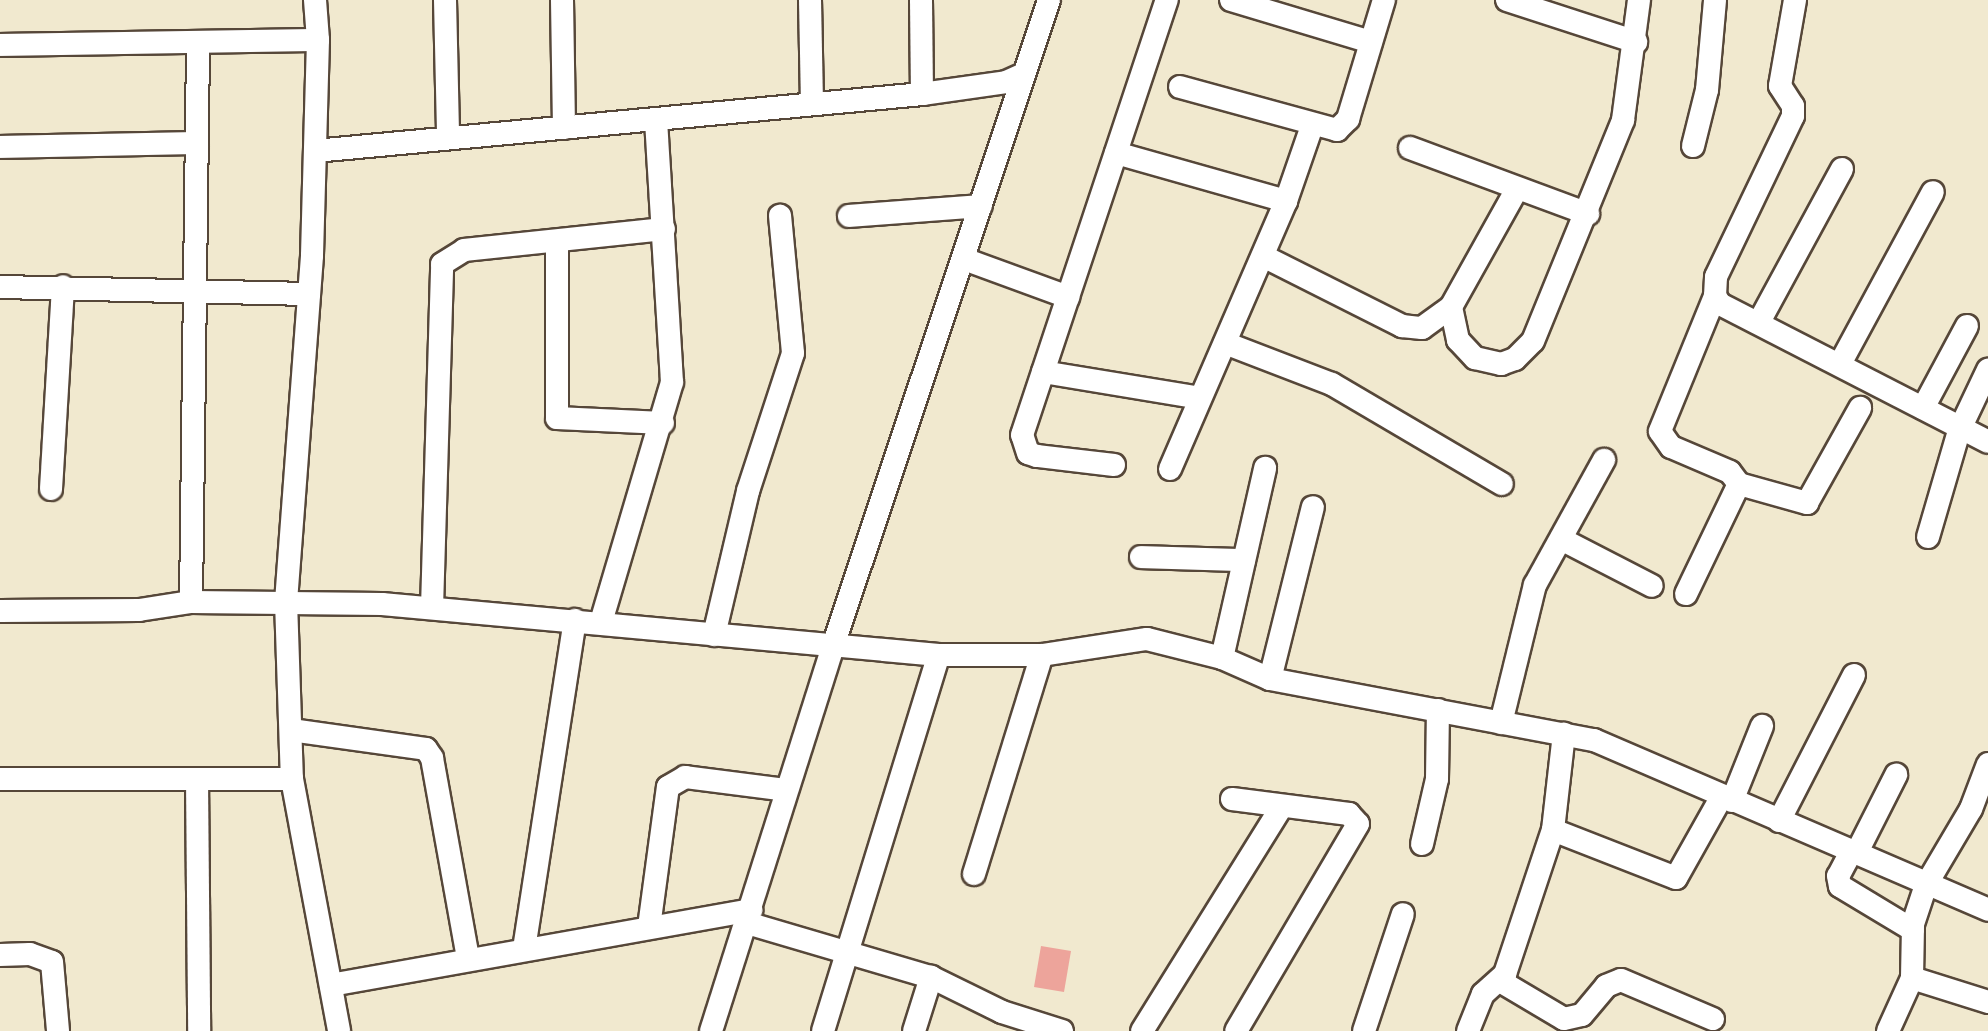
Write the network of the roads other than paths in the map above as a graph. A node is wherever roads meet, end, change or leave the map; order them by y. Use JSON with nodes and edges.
{"nodes":[{"id":1,"x":315,"y":0,"type":"edge"},
{"id":2,"x":445,"y":0,"type":"edge"},
{"id":3,"x":562,"y":0,"type":"edge"},
{"id":4,"x":810,"y":0,"type":"edge"},
{"id":5,"x":921,"y":0,"type":"edge"},
{"id":6,"x":1049,"y":0,"type":"edge"},
{"id":7,"x":1167,"y":0,"type":"edge"},
{"id":8,"x":1231,"y":0,"type":"edge"},
{"id":9,"x":1384,"y":0,"type":"edge"},
{"id":10,"x":1507,"y":0,"type":"edge"},
{"id":11,"x":1639,"y":0,"type":"edge"},
{"id":12,"x":1715,"y":0,"type":"edge"},
{"id":13,"x":1795,"y":0,"type":"edge"},
{"id":14,"x":318,"y":40,"type":"junction"},
{"id":15,"x":198,"y":42,"type":"junction"},
{"id":16,"x":1371,"y":42,"type":"junction"},
{"id":17,"x":1636,"y":42,"type":"junction"},
{"id":18,"x":0,"y":45,"type":"edge"},
{"id":19,"x":1010,"y":80,"type":"junction"},
{"id":20,"x":1180,"y":87,"type":"dead end"},
{"id":21,"x":922,"y":94,"type":"junction"},
{"id":22,"x":812,"y":102,"type":"junction"},
{"id":23,"x":656,"y":121,"type":"junction"},
{"id":24,"x":1312,"y":126,"type":"junction"},
{"id":25,"x":564,"y":128,"type":"junction"},
{"id":26,"x":448,"y":137,"type":"junction"},
{"id":27,"x":197,"y":143,"type":"junction"},
{"id":28,"x":1693,"y":146,"type":"dead end"},
{"id":29,"x":0,"y":147,"type":"edge"},
{"id":30,"x":1410,"y":148,"type":"dead end"},
{"id":31,"x":315,"y":151,"type":"junction"},
{"id":32,"x":1116,"y":153,"type":"junction"},
{"id":33,"x":1842,"y":169,"type":"dead end"},
{"id":34,"x":1517,"y":189,"type":"junction"},
{"id":35,"x":1933,"y":192,"type":"dead end"},
{"id":36,"x":1286,"y":201,"type":"junction"},
{"id":37,"x":981,"y":206,"type":"junction"},
{"id":38,"x":1588,"y":214,"type":"junction"},
{"id":39,"x":780,"y":216,"type":"dead end"},
{"id":40,"x":849,"y":216,"type":"dead end"},
{"id":41,"x":664,"y":229,"type":"junction"},
{"id":42,"x":557,"y":241,"type":"junction"},
{"id":43,"x":1263,"y":256,"type":"junction"},
{"id":44,"x":964,"y":259,"type":"junction"},
{"id":45,"x":63,"y":286,"type":"junction"},
{"id":46,"x":0,"y":287,"type":"edge"},
{"id":47,"x":309,"y":294,"type":"junction"},
{"id":48,"x":195,"y":295,"type":"junction"},
{"id":49,"x":1715,"y":296,"type":"junction"},
{"id":50,"x":1068,"y":297,"type":"junction"},
{"id":51,"x":1451,"y":307,"type":"junction"},
{"id":52,"x":1759,"y":322,"type":"junction"},
{"id":53,"x":1967,"y":326,"type":"dead end"},
{"id":54,"x":1225,"y":343,"type":"junction"},
{"id":55,"x":1841,"y":362,"type":"junction"},
{"id":56,"x":1988,"y":370,"type":"edge"},
{"id":57,"x":1043,"y":372,"type":"junction"},
{"id":58,"x":1200,"y":398,"type":"junction"},
{"id":59,"x":1860,"y":408,"type":"dead end"},
{"id":60,"x":1923,"y":408,"type":"junction"},
{"id":61,"x":663,"y":423,"type":"junction"},
{"id":62,"x":1959,"y":431,"type":"junction"},
{"id":63,"x":1988,"y":442,"type":"edge"},
{"id":64,"x":1604,"y":460,"type":"dead end"},
{"id":65,"x":1114,"y":465,"type":"dead end"},
{"id":66,"x":1265,"y":468,"type":"dead end"},
{"id":67,"x":1170,"y":469,"type":"dead end"},
{"id":68,"x":1502,"y":484,"type":"dead end"},
{"id":69,"x":1739,"y":484,"type":"junction"},
{"id":70,"x":51,"y":489,"type":"dead end"},
{"id":71,"x":1313,"y":507,"type":"dead end"},
{"id":72,"x":1928,"y":537,"type":"dead end"},
{"id":73,"x":1561,"y":539,"type":"junction"},
{"id":74,"x":1141,"y":557,"type":"dead end"},
{"id":75,"x":1244,"y":560,"type":"junction"},
{"id":76,"x":1652,"y":586,"type":"dead end"},
{"id":77,"x":1686,"y":594,"type":"dead end"},
{"id":78,"x":286,"y":601,"type":"junction"},
{"id":79,"x":191,"y":602,"type":"junction"},
{"id":80,"x":432,"y":608,"type":"junction"},
{"id":81,"x":0,"y":611,"type":"edge"},
{"id":82,"x":575,"y":620,"type":"junction"},
{"id":83,"x":601,"y":622,"type":"junction"},
{"id":84,"x":714,"y":635,"type":"junction"},
{"id":85,"x":833,"y":646,"type":"junction"},
{"id":86,"x":939,"y":655,"type":"junction"},
{"id":87,"x":1042,"y":655,"type":"junction"},
{"id":88,"x":1222,"y":658,"type":"junction"},
{"id":89,"x":1854,"y":675,"type":"dead end"},
{"id":90,"x":1270,"y":679,"type":"junction"},
{"id":91,"x":1438,"y":710,"type":"junction"},
{"id":92,"x":1501,"y":723,"type":"junction"},
{"id":93,"x":1762,"y":726,"type":"dead end"},
{"id":94,"x":291,"y":730,"type":"junction"},
{"id":95,"x":1564,"y":734,"type":"junction"},
{"id":96,"x":1988,"y":764,"type":"edge"},
{"id":97,"x":1896,"y":775,"type":"dead end"},
{"id":98,"x":0,"y":779,"type":"edge"},
{"id":99,"x":197,"y":779,"type":"junction"},
{"id":100,"x":292,"y":779,"type":"junction"},
{"id":101,"x":786,"y":790,"type":"junction"},
{"id":102,"x":1727,"y":798,"type":"junction"},
{"id":103,"x":1232,"y":799,"type":"dead end"},
{"id":104,"x":1282,"y":806,"type":"junction"},
{"id":105,"x":1779,"y":821,"type":"junction"},
{"id":106,"x":1553,"y":830,"type":"junction"},
{"id":107,"x":1422,"y":844,"type":"dead end"},
{"id":108,"x":1854,"y":853,"type":"junction"},
{"id":109,"x":974,"y":874,"type":"dead end"},
{"id":110,"x":1926,"y":885,"type":"junction"},
{"id":111,"x":1988,"y":910,"type":"edge"},
{"id":112,"x":1403,"y":914,"type":"dead end"},
{"id":113,"x":749,"y":916,"type":"junction"},
{"id":114,"x":649,"y":927,"type":"junction"},
{"id":115,"x":1913,"y":930,"type":"junction"},
{"id":116,"x":524,"y":949,"type":"junction"},
{"id":117,"x":850,"y":951,"type":"junction"},
{"id":118,"x":0,"y":955,"type":"edge"},
{"id":119,"x":468,"y":958,"type":"junction"},
{"id":120,"x":931,"y":977,"type":"junction"},
{"id":121,"x":1912,"y":978,"type":"junction"},
{"id":122,"x":1500,"y":981,"type":"junction"},
{"id":123,"x":331,"y":985,"type":"junction"},
{"id":124,"x":1988,"y":1002,"type":"edge"},
{"id":125,"x":1713,"y":1019,"type":"dead end"},
{"id":126,"x":999,"y":1022,"type":"edge"},
{"id":127,"x":1571,"y":1024,"type":"edge"},
{"id":128,"x":58,"y":1031,"type":"edge"},
{"id":129,"x":199,"y":1031,"type":"edge"},
{"id":130,"x":339,"y":1031,"type":"edge"},
{"id":131,"x":711,"y":1031,"type":"edge"},
{"id":132,"x":823,"y":1031,"type":"edge"},
{"id":133,"x":914,"y":1031,"type":"edge"},
{"id":134,"x":1062,"y":1031,"type":"edge"},
{"id":135,"x":1142,"y":1031,"type":"edge"},
{"id":136,"x":1236,"y":1031,"type":"edge"},
{"id":137,"x":1364,"y":1031,"type":"edge"},
{"id":138,"x":1468,"y":1031,"type":"edge"},
{"id":139,"x":1888,"y":1031,"type":"edge"}],
"edges":[{"from":1,"to":14,"type":"street"},
{"from":2,"to":26,"type":"street"},
{"from":3,"to":25,"type":"street"},
{"from":4,"to":22,"type":"street"},
{"from":5,"to":21,"type":"street"},
{"from":6,"to":19,"type":"street"},
{"from":7,"to":32,"type":"street"},
{"from":8,"to":16,"type":"street"},
{"from":9,"to":16,"type":"street"},
{"from":10,"to":17,"type":"street"},
{"from":11,"to":17,"type":"street"},
{"from":12,"to":28,"type":"street"},
{"from":13,"to":49,"type":"street"},
{"from":14,"to":15,"type":"street"},
{"from":14,"to":31,"type":"street"},
{"from":15,"to":18,"type":"street"},
{"from":15,"to":27,"type":"street"},
{"from":16,"to":24,"type":"street"},
{"from":17,"to":38,"type":"street"},
{"from":19,"to":21,"type":"street"},
{"from":19,"to":37,"type":"street"},
{"from":20,"to":24,"type":"street"},
{"from":21,"to":22,"type":"street"},
{"from":22,"to":23,"type":"street"},
{"from":23,"to":25,"type":"street"},
{"from":23,"to":41,"type":"street"},
{"from":24,"to":36,"type":"street"},
{"from":25,"to":26,"type":"street"},
{"from":26,"to":31,"type":"street"},
{"from":27,"to":29,"type":"street"},
{"from":27,"to":48,"type":"street"},
{"from":30,"to":34,"type":"street"},
{"from":31,"to":47,"type":"street"},
{"from":32,"to":36,"type":"street"},
{"from":32,"to":50,"type":"street"},
{"from":33,"to":52,"type":"street"},
{"from":34,"to":38,"type":"street"},
{"from":34,"to":51,"type":"street"},
{"from":35,"to":55,"type":"street"},
{"from":36,"to":43,"type":"street"},
{"from":37,"to":40,"type":"street"},
{"from":37,"to":44,"type":"street"},
{"from":38,"to":51,"type":"street"},
{"from":39,"to":84,"type":"street"},
{"from":41,"to":42,"type":"street"},
{"from":41,"to":61,"type":"street"},
{"from":42,"to":61,"type":"street"},
{"from":42,"to":80,"type":"street"},
{"from":43,"to":51,"type":"street"},
{"from":43,"to":54,"type":"street"},
{"from":44,"to":50,"type":"street"},
{"from":44,"to":85,"type":"street"},
{"from":45,"to":46,"type":"street"},
{"from":45,"to":48,"type":"street"},
{"from":45,"to":70,"type":"street"},
{"from":47,"to":48,"type":"street"},
{"from":47,"to":78,"type":"street"},
{"from":48,"to":79,"type":"street"},
{"from":49,"to":52,"type":"street"},
{"from":49,"to":69,"type":"street"},
{"from":50,"to":57,"type":"street"},
{"from":52,"to":55,"type":"street"},
{"from":53,"to":60,"type":"street"},
{"from":54,"to":58,"type":"street"},
{"from":54,"to":68,"type":"street"},
{"from":55,"to":60,"type":"street"},
{"from":56,"to":62,"type":"street"},
{"from":57,"to":58,"type":"street"},
{"from":57,"to":65,"type":"street"},
{"from":58,"to":67,"type":"street"},
{"from":59,"to":69,"type":"street"},
{"from":60,"to":62,"type":"street"},
{"from":61,"to":83,"type":"street"},
{"from":62,"to":63,"type":"street"},
{"from":62,"to":72,"type":"street"},
{"from":64,"to":73,"type":"street"},
{"from":66,"to":75,"type":"street"},
{"from":69,"to":77,"type":"street"},
{"from":71,"to":90,"type":"street"},
{"from":73,"to":76,"type":"street"},
{"from":73,"to":92,"type":"street"},
{"from":74,"to":75,"type":"street"},
{"from":75,"to":88,"type":"street"},
{"from":78,"to":79,"type":"street"},
{"from":78,"to":80,"type":"street"},
{"from":78,"to":94,"type":"street"},
{"from":79,"to":81,"type":"street"},
{"from":80,"to":82,"type":"street"},
{"from":82,"to":83,"type":"street"},
{"from":82,"to":116,"type":"street"},
{"from":83,"to":84,"type":"street"},
{"from":84,"to":85,"type":"street"},
{"from":85,"to":86,"type":"street"},
{"from":85,"to":101,"type":"street"},
{"from":86,"to":87,"type":"street"},
{"from":86,"to":117,"type":"street"},
{"from":87,"to":88,"type":"street"},
{"from":87,"to":109,"type":"street"},
{"from":88,"to":90,"type":"street"},
{"from":89,"to":105,"type":"street"},
{"from":90,"to":91,"type":"street"},
{"from":91,"to":92,"type":"street"},
{"from":91,"to":107,"type":"street"},
{"from":92,"to":95,"type":"street"},
{"from":93,"to":102,"type":"street"},
{"from":94,"to":100,"type":"street"},
{"from":94,"to":119,"type":"street"},
{"from":95,"to":102,"type":"street"},
{"from":95,"to":106,"type":"street"},
{"from":96,"to":110,"type":"street"},
{"from":97,"to":108,"type":"street"},
{"from":98,"to":99,"type":"street"},
{"from":99,"to":100,"type":"street"},
{"from":99,"to":129,"type":"street"},
{"from":100,"to":123,"type":"street"},
{"from":101,"to":113,"type":"street"},
{"from":101,"to":114,"type":"street"},
{"from":102,"to":105,"type":"street"},
{"from":102,"to":106,"type":"street"},
{"from":103,"to":104,"type":"street"},
{"from":104,"to":135,"type":"street"},
{"from":104,"to":136,"type":"street"},
{"from":105,"to":108,"type":"street"},
{"from":106,"to":122,"type":"street"},
{"from":108,"to":110,"type":"street"},
{"from":108,"to":115,"type":"street"},
{"from":110,"to":111,"type":"street"},
{"from":110,"to":115,"type":"street"},
{"from":112,"to":137,"type":"street"},
{"from":113,"to":114,"type":"street"},
{"from":113,"to":117,"type":"street"},
{"from":113,"to":131,"type":"street"},
{"from":114,"to":116,"type":"street"},
{"from":115,"to":121,"type":"street"},
{"from":116,"to":119,"type":"street"},
{"from":117,"to":120,"type":"street"},
{"from":117,"to":132,"type":"street"},
{"from":118,"to":128,"type":"street"},
{"from":119,"to":123,"type":"street"},
{"from":120,"to":126,"type":"street"},
{"from":120,"to":133,"type":"street"},
{"from":121,"to":124,"type":"street"},
{"from":121,"to":139,"type":"street"},
{"from":122,"to":127,"type":"street"},
{"from":122,"to":138,"type":"street"},
{"from":123,"to":130,"type":"street"},
{"from":125,"to":127,"type":"street"},
{"from":126,"to":134,"type":"street"}]}
